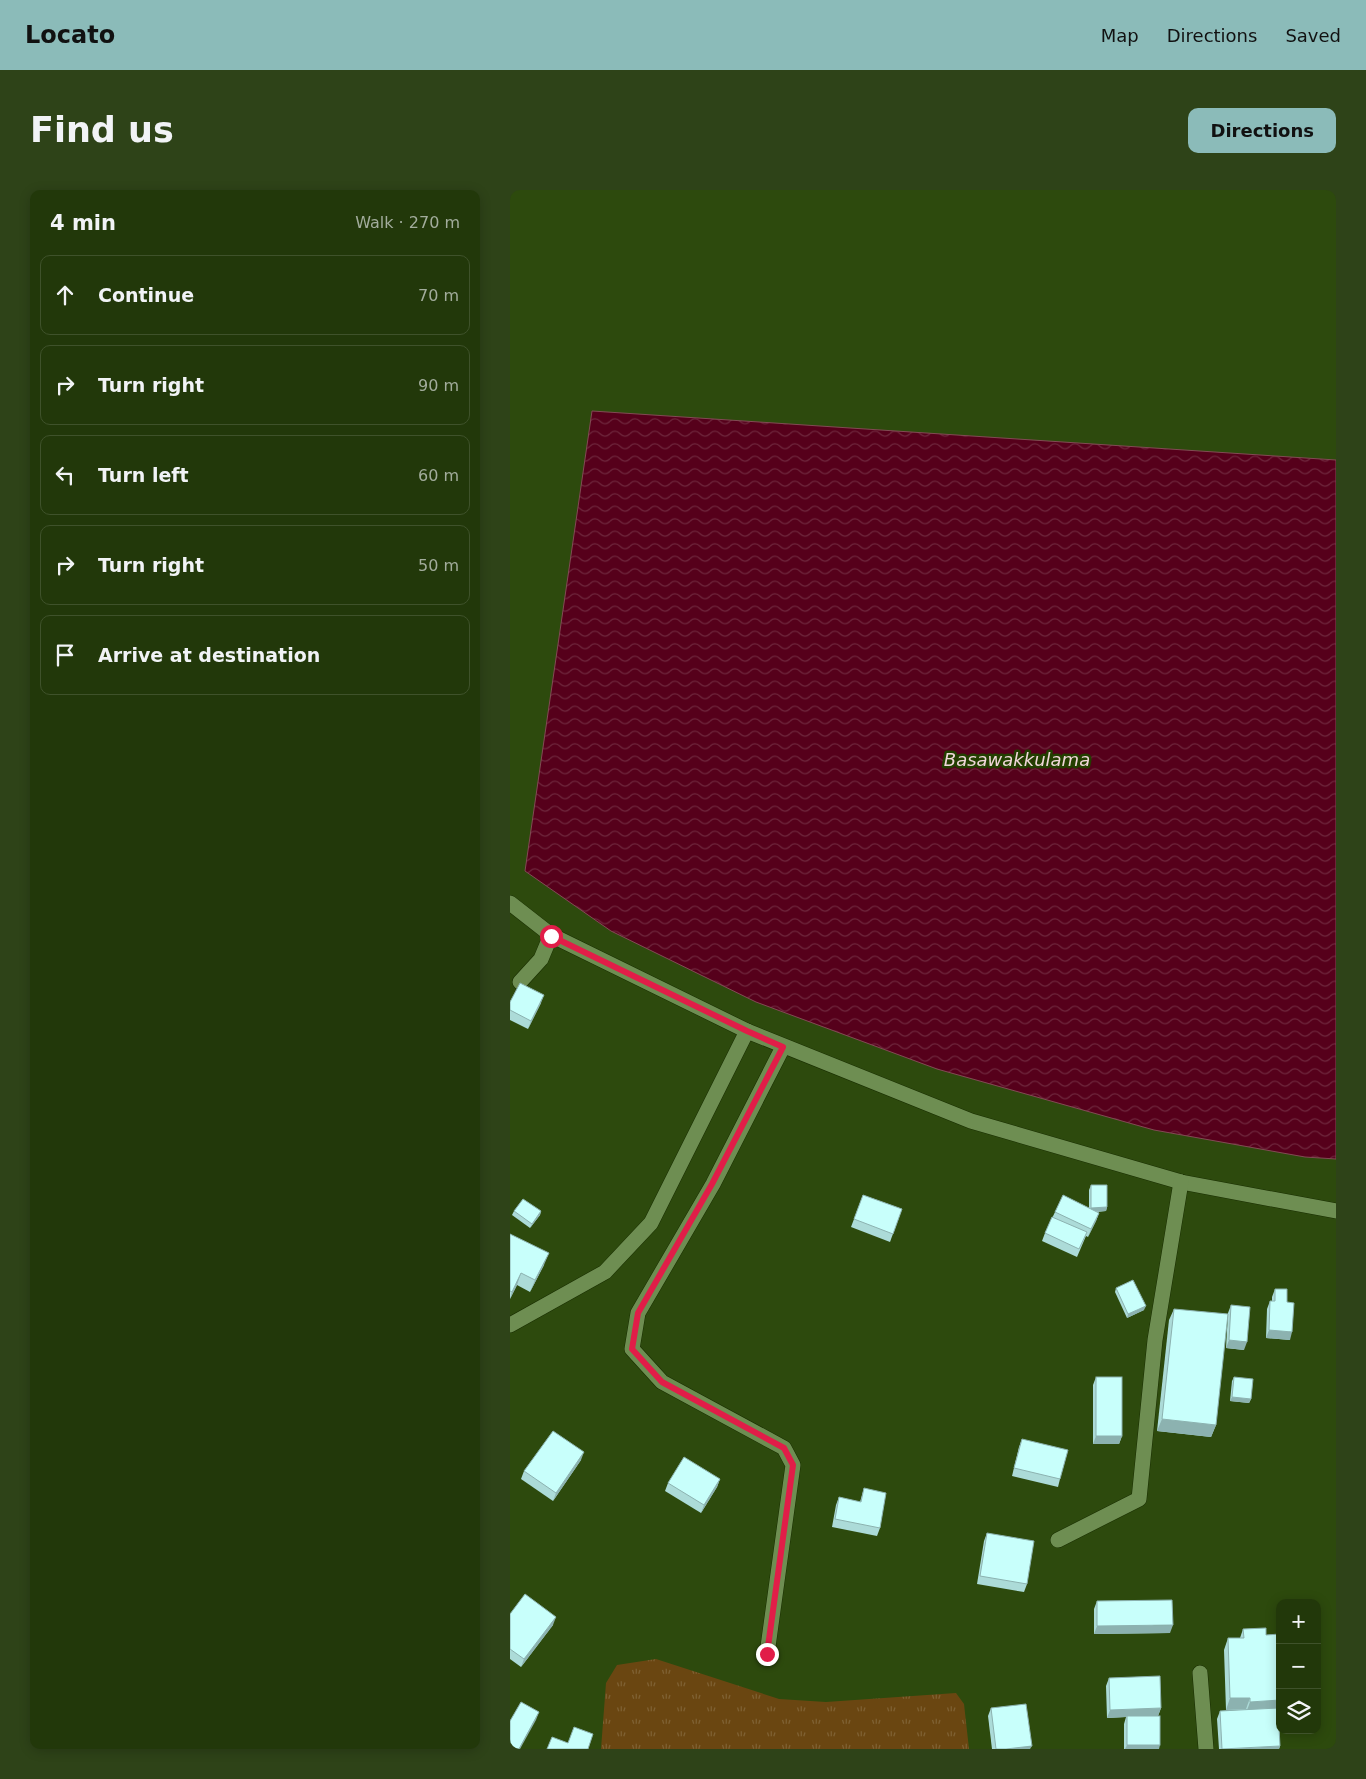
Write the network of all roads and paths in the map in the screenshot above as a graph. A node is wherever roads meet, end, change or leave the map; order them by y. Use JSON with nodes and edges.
{"nodes":[{"id":1,"x":510,"y":903,"type":"edge"},
{"id":2,"x":551,"y":936,"type":"junction"},
{"id":3,"x":520,"y":982,"type":"edge"},
{"id":4,"x":747,"y":1031,"type":"junction"},
{"id":5,"x":783,"y":1047,"type":"junction"},
{"id":6,"x":1181,"y":1182,"type":"junction"},
{"id":7,"x":1336,"y":1211,"type":"edge"},
{"id":8,"x":510,"y":1325,"type":"edge"},
{"id":9,"x":1058,"y":1540,"type":"dead end"},
{"id":10,"x":767,"y":1654,"type":"dead end"},
{"id":11,"x":1200,"y":1673,"type":"dead end"},
{"id":12,"x":1206,"y":1749,"type":"edge"}],
"edges":[{"from":1,"to":2,"type":"street"},
{"from":2,"to":3,"type":"street"},
{"from":2,"to":4,"type":"street"},
{"from":4,"to":5,"type":"street"},
{"from":4,"to":8,"type":"street"},
{"from":5,"to":6,"type":"street"},
{"from":5,"to":10,"type":"street"},
{"from":6,"to":7,"type":"street"},
{"from":6,"to":9,"type":"street"},
{"from":11,"to":12,"type":"street"}]}
